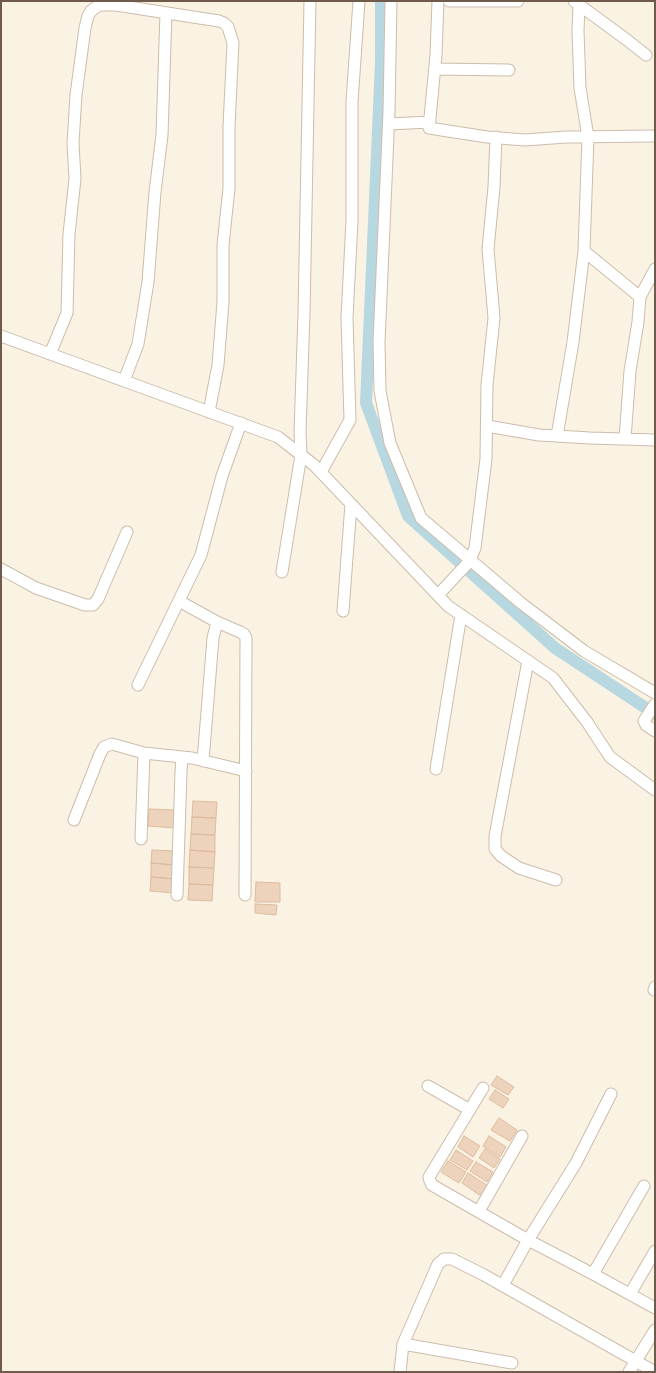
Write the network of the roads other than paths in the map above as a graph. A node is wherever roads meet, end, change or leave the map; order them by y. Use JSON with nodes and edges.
{"nodes":[{"id":1,"x":310,"y":1,"type":"edge"},
{"id":2,"x":359,"y":1,"type":"edge"},
{"id":3,"x":391,"y":1,"type":"edge"},
{"id":4,"x":438,"y":1,"type":"edge"},
{"id":5,"x":449,"y":1,"type":"edge"},
{"id":6,"x":518,"y":1,"type":"edge"},
{"id":7,"x":577,"y":3,"type":"edge"},
{"id":8,"x":166,"y":12,"type":"junction"},
{"id":9,"x":646,"y":55,"type":"dead end"},
{"id":10,"x":435,"y":69,"type":"junction"},
{"id":11,"x":509,"y":70,"type":"dead end"},
{"id":12,"x":430,"y":122,"type":"junction"},
{"id":13,"x":389,"y":124,"type":"junction"},
{"id":14,"x":588,"y":136,"type":"junction"},
{"id":15,"x":655,"y":136,"type":"edge"},
{"id":16,"x":496,"y":137,"type":"junction"},
{"id":17,"x":584,"y":251,"type":"junction"},
{"id":18,"x":655,"y":269,"type":"edge"},
{"id":19,"x":640,"y":297,"type":"junction"},
{"id":20,"x":1,"y":336,"type":"edge"},
{"id":21,"x":50,"y":354,"type":"junction"},
{"id":22,"x":124,"y":381,"type":"junction"},
{"id":23,"x":209,"y":412,"type":"junction"},
{"id":24,"x":241,"y":423,"type":"junction"},
{"id":25,"x":486,"y":426,"type":"junction"},
{"id":26,"x":557,"y":436,"type":"junction"},
{"id":27,"x":625,"y":440,"type":"junction"},
{"id":28,"x":655,"y":440,"type":"edge"},
{"id":29,"x":301,"y":455,"type":"junction"},
{"id":30,"x":321,"y":472,"type":"junction"},
{"id":31,"x":351,"y":504,"type":"junction"},
{"id":32,"x":128,"y":532,"type":"dead end"},
{"id":33,"x":466,"y":565,"type":"junction"},
{"id":34,"x":1,"y":569,"type":"edge"},
{"id":35,"x":282,"y":572,"type":"dead end"},
{"id":36,"x":438,"y":595,"type":"junction"},
{"id":37,"x":179,"y":601,"type":"junction"},
{"id":38,"x":343,"y":611,"type":"dead end"},
{"id":39,"x":461,"y":615,"type":"junction"},
{"id":40,"x":217,"y":622,"type":"junction"},
{"id":41,"x":528,"y":660,"type":"junction"},
{"id":42,"x":138,"y":685,"type":"dead end"},
{"id":43,"x":655,"y":693,"type":"edge"},
{"id":44,"x":654,"y":704,"type":"edge"},
{"id":45,"x":655,"y":731,"type":"edge"},
{"id":46,"x":144,"y":753,"type":"junction"},
{"id":47,"x":182,"y":757,"type":"junction"},
{"id":48,"x":203,"y":761,"type":"junction"},
{"id":49,"x":436,"y":769,"type":"dead end"},
{"id":50,"x":246,"y":771,"type":"junction"},
{"id":51,"x":655,"y":790,"type":"edge"},
{"id":52,"x":74,"y":820,"type":"dead end"},
{"id":53,"x":141,"y":839,"type":"dead end"},
{"id":54,"x":556,"y":880,"type":"dead end"},
{"id":55,"x":177,"y":895,"type":"dead end"},
{"id":56,"x":245,"y":896,"type":"dead end"},
{"id":57,"x":428,"y":1086,"type":"dead end"},
{"id":58,"x":483,"y":1088,"type":"dead end"},
{"id":59,"x":611,"y":1094,"type":"dead end"},
{"id":60,"x":470,"y":1110,"type":"junction"},
{"id":61,"x":522,"y":1136,"type":"dead end"},
{"id":62,"x":644,"y":1186,"type":"dead end"},
{"id":63,"x":479,"y":1211,"type":"junction"},
{"id":64,"x":528,"y":1240,"type":"junction"},
{"id":65,"x":655,"y":1251,"type":"edge"},
{"id":66,"x":593,"y":1274,"type":"junction"},
{"id":67,"x":503,"y":1285,"type":"junction"},
{"id":68,"x":630,"y":1294,"type":"junction"},
{"id":69,"x":655,"y":1308,"type":"edge"},
{"id":70,"x":655,"y":1330,"type":"edge"},
{"id":71,"x":403,"y":1344,"type":"junction"},
{"id":72,"x":636,"y":1361,"type":"junction"},
{"id":73,"x":512,"y":1363,"type":"dead end"},
{"id":74,"x":400,"y":1372,"type":"edge"},
{"id":75,"x":629,"y":1372,"type":"edge"},
{"id":76,"x":655,"y":1372,"type":"edge"}],
"edges":[{"from":1,"to":29,"type":"street"},
{"from":2,"to":30,"type":"street"},
{"from":3,"to":13,"type":"street"},
{"from":4,"to":10,"type":"street"},
{"from":5,"to":6,"type":"street"},
{"from":7,"to":9,"type":"street"},
{"from":7,"to":14,"type":"street"},
{"from":8,"to":21,"type":"street"},
{"from":8,"to":22,"type":"street"},
{"from":8,"to":23,"type":"street"},
{"from":10,"to":11,"type":"street"},
{"from":10,"to":12,"type":"street"},
{"from":12,"to":13,"type":"street"},
{"from":12,"to":16,"type":"street"},
{"from":13,"to":33,"type":"street"},
{"from":14,"to":15,"type":"street"},
{"from":14,"to":16,"type":"street"},
{"from":14,"to":17,"type":"street"},
{"from":16,"to":25,"type":"street"},
{"from":17,"to":19,"type":"street"},
{"from":17,"to":26,"type":"street"},
{"from":18,"to":19,"type":"street"},
{"from":19,"to":27,"type":"street"},
{"from":20,"to":21,"type":"street"},
{"from":21,"to":22,"type":"street"},
{"from":22,"to":23,"type":"street"},
{"from":23,"to":24,"type":"street"},
{"from":24,"to":29,"type":"street"},
{"from":24,"to":37,"type":"street"},
{"from":25,"to":26,"type":"street"},
{"from":25,"to":33,"type":"street"},
{"from":26,"to":27,"type":"street"},
{"from":27,"to":28,"type":"street"},
{"from":29,"to":30,"type":"street"},
{"from":29,"to":35,"type":"street"},
{"from":30,"to":31,"type":"street"},
{"from":31,"to":36,"type":"street"},
{"from":31,"to":38,"type":"street"},
{"from":32,"to":34,"type":"street"},
{"from":33,"to":36,"type":"street"},
{"from":33,"to":43,"type":"street"},
{"from":36,"to":39,"type":"street"},
{"from":37,"to":40,"type":"street"},
{"from":37,"to":42,"type":"street"},
{"from":39,"to":41,"type":"street"},
{"from":39,"to":49,"type":"street"},
{"from":40,"to":48,"type":"street"},
{"from":40,"to":50,"type":"street"},
{"from":41,"to":51,"type":"street"},
{"from":41,"to":54,"type":"street"},
{"from":44,"to":45,"type":"street"},
{"from":46,"to":47,"type":"street"},
{"from":46,"to":52,"type":"street"},
{"from":46,"to":53,"type":"street"},
{"from":47,"to":48,"type":"street"},
{"from":47,"to":55,"type":"street"},
{"from":48,"to":50,"type":"street"},
{"from":50,"to":56,"type":"street"},
{"from":57,"to":60,"type":"street"},
{"from":58,"to":60,"type":"street"},
{"from":59,"to":64,"type":"street"},
{"from":60,"to":63,"type":"street"},
{"from":61,"to":63,"type":"street"},
{"from":62,"to":66,"type":"street"},
{"from":63,"to":64,"type":"street"},
{"from":64,"to":66,"type":"street"},
{"from":64,"to":67,"type":"street"},
{"from":65,"to":68,"type":"street"},
{"from":66,"to":68,"type":"street"},
{"from":67,"to":71,"type":"street"},
{"from":67,"to":72,"type":"street"},
{"from":68,"to":69,"type":"street"},
{"from":70,"to":72,"type":"street"},
{"from":71,"to":73,"type":"street"},
{"from":71,"to":74,"type":"street"},
{"from":72,"to":75,"type":"street"},
{"from":72,"to":76,"type":"street"}]}
